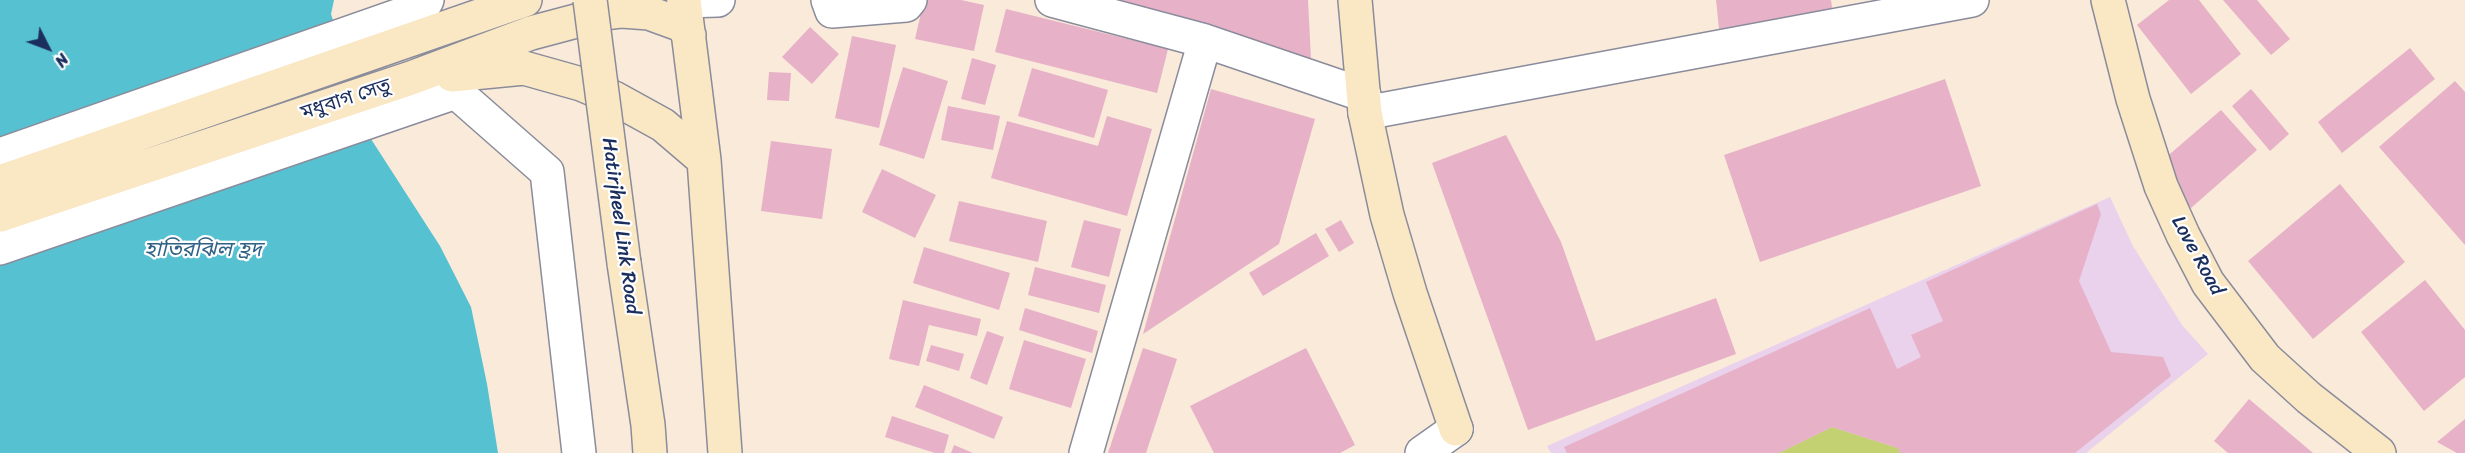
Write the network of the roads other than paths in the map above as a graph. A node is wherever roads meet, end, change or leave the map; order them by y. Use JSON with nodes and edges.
{"nodes":[{"id":1,"x":427,"y":0,"type":"edge"},
{"id":2,"x":463,"y":0,"type":"edge"},
{"id":3,"x":525,"y":0,"type":"edge"},
{"id":4,"x":590,"y":0,"type":"edge"},
{"id":5,"x":718,"y":0,"type":"edge"},
{"id":6,"x":828,"y":0,"type":"edge"},
{"id":7,"x":910,"y":0,"type":"edge"},
{"id":8,"x":1052,"y":0,"type":"edge"},
{"id":9,"x":1355,"y":0,"type":"edge"},
{"id":10,"x":1972,"y":0,"type":"edge"},
{"id":11,"x":2108,"y":0,"type":"edge"},
{"id":12,"x":684,"y":1,"type":"edge"},
{"id":13,"x":689,"y":35,"type":"junction"},
{"id":14,"x":410,"y":41,"type":"junction"},
{"id":15,"x":1205,"y":41,"type":"junction"},
{"id":16,"x":411,"y":78,"type":"junction"},
{"id":17,"x":1364,"y":104,"type":"junction"},
{"id":18,"x":0,"y":155,"type":"edge"},
{"id":19,"x":704,"y":160,"type":"junction"},
{"id":20,"x":0,"y":182,"type":"edge"},
{"id":21,"x":0,"y":215,"type":"edge"},
{"id":22,"x":0,"y":248,"type":"edge"},
{"id":23,"x":1456,"y":429,"type":"joint"},
{"id":24,"x":579,"y":453,"type":"edge"},
{"id":25,"x":650,"y":453,"type":"edge"},
{"id":26,"x":725,"y":453,"type":"edge"},
{"id":27,"x":1086,"y":453,"type":"edge"},
{"id":28,"x":1422,"y":453,"type":"edge"},
{"id":29,"x":2379,"y":453,"type":"edge"}],
"edges":[{"from":1,"to":18,"type":"street"},
{"from":2,"to":14,"type":"main road"},
{"from":3,"to":14,"type":"main road","name":"মধুবাগ সেতু"},
{"from":4,"to":25,"type":"main road","name":"Hatirjheel Link Road","bridge":true},
{"from":5,"to":12,"type":"street"},
{"from":6,"to":7,"type":"street"},
{"from":8,"to":15,"type":"street"},
{"from":9,"to":17,"type":"main road"},
{"from":10,"to":17,"type":"street"},
{"from":11,"to":29,"type":"main road","name":"Love Road"},
{"from":12,"to":13,"type":"main road"},
{"from":13,"to":16,"type":"main road","name":"মধুবাগ সেতু"},
{"from":13,"to":19,"type":"main road"},
{"from":14,"to":20,"type":"main road","name":"মধুবাগ সেতু"},
{"from":15,"to":17,"type":"street"},
{"from":15,"to":27,"type":"street"},
{"from":16,"to":19,"type":"main road"},
{"from":16,"to":21,"type":"main road","name":"মধুবাগ সেতু"},
{"from":17,"to":23,"type":"main road"},
{"from":19,"to":26,"type":"main road"},
{"from":22,"to":24,"type":"street"},
{"from":23,"to":28,"type":"street"}]}
